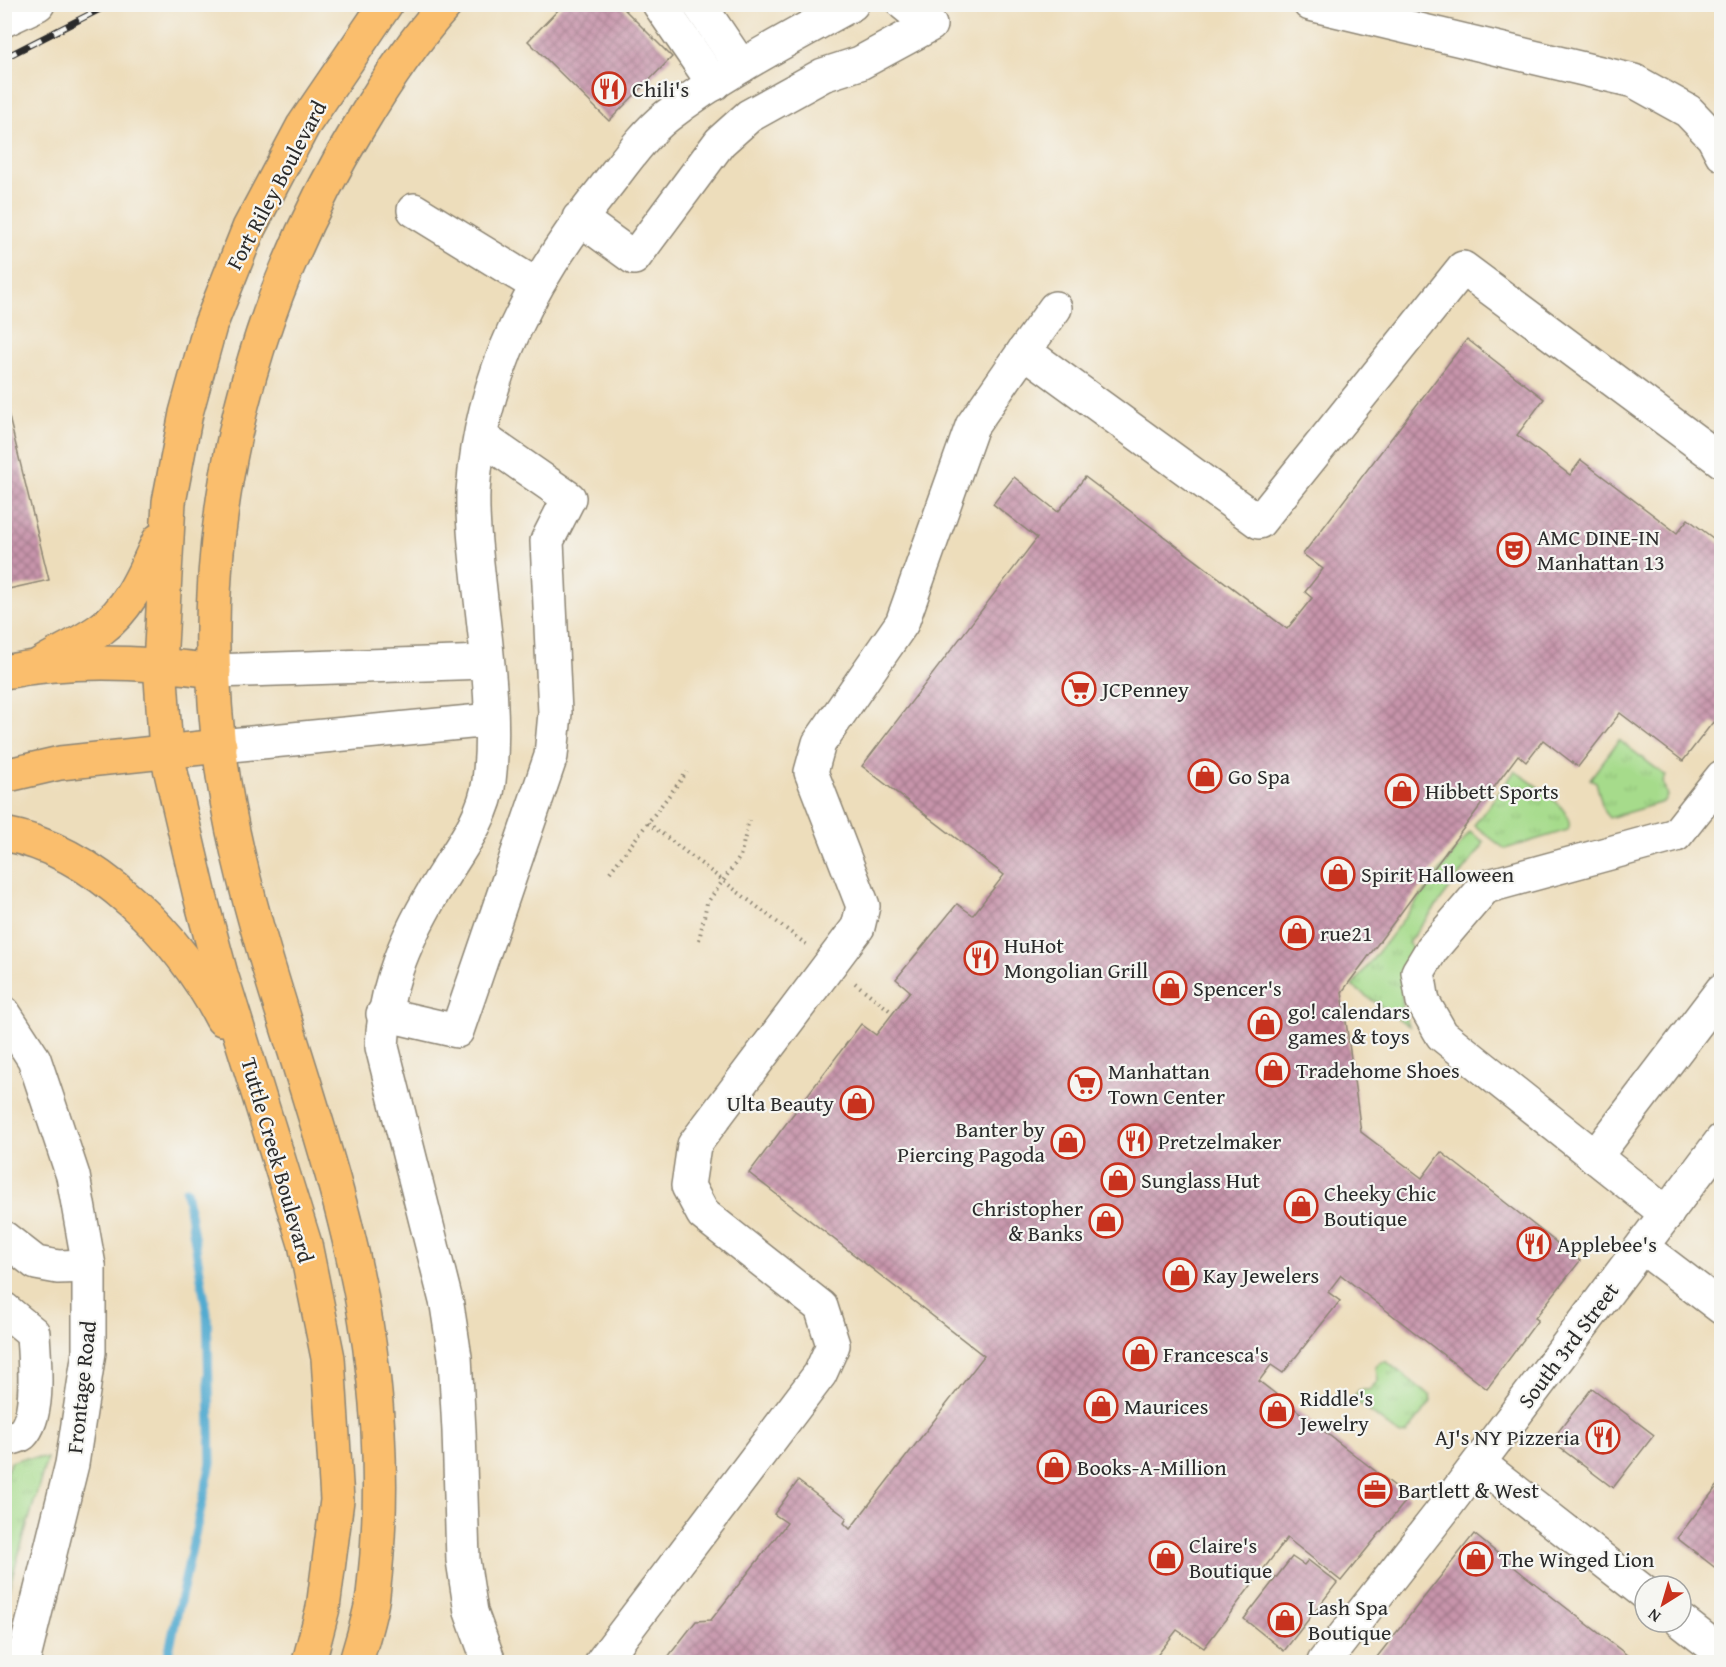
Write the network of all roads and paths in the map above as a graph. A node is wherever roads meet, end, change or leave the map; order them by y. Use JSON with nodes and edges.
{"nodes":[{"id":1,"x":38,"y":4,"type":"edge"},
{"id":2,"x":386,"y":4,"type":"edge"},
{"id":3,"x":446,"y":4,"type":"edge"},
{"id":4,"x":659,"y":4,"type":"edge"},
{"id":5,"x":699,"y":4,"type":"edge"},
{"id":6,"x":852,"y":4,"type":"edge"},
{"id":7,"x":904,"y":4,"type":"edge"},
{"id":8,"x":1310,"y":4,"type":"edge"},
{"id":9,"x":4,"y":20,"type":"edge"},
{"id":10,"x":741,"y":66,"type":"junction"},
{"id":11,"x":714,"y":84,"type":"junction"},
{"id":12,"x":1722,"y":154,"type":"edge"},
{"id":13,"x":414,"y":210,"type":"dead end"},
{"id":14,"x":579,"y":218,"type":"junction"},
{"id":15,"x":536,"y":285,"type":"junction"},
{"id":16,"x":1055,"y":308,"type":"dead end"},
{"id":17,"x":1024,"y":351,"type":"junction"},
{"id":18,"x":481,"y":436,"type":"junction"},
{"id":19,"x":1722,"y":461,"type":"edge"},
{"id":20,"x":167,"y":522,"type":"junction"},
{"id":21,"x":486,"y":662,"type":"junction"},
{"id":22,"x":40,"y":664,"type":"junction"},
{"id":23,"x":159,"y":664,"type":"junction"},
{"id":24,"x":214,"y":671,"type":"junction"},
{"id":25,"x":4,"y":672,"type":"edge"},
{"id":26,"x":491,"y":720,"type":"junction"},
{"id":27,"x":220,"y":746,"type":"junction"},
{"id":28,"x":166,"y":751,"type":"junction"},
{"id":29,"x":687,"y":772,"type":"dead end"},
{"id":30,"x":4,"y":776,"type":"edge"},
{"id":31,"x":1722,"y":777,"type":"edge"},
{"id":32,"x":750,"y":820,"type":"dead end"},
{"id":33,"x":648,"y":823,"type":"junction"},
{"id":34,"x":4,"y":834,"type":"edge"},
{"id":35,"x":610,"y":872,"type":"dead end"},
{"id":36,"x":723,"y":880,"type":"junction"},
{"id":37,"x":699,"y":940,"type":"dead end"},
{"id":38,"x":831,"y":964,"type":"junction"},
{"id":39,"x":1722,"y":990,"type":"edge"},
{"id":40,"x":4,"y":1013,"type":"edge"},
{"id":41,"x":893,"y":1013,"type":"dead end"},
{"id":42,"x":383,"y":1014,"type":"junction"},
{"id":43,"x":256,"y":1084,"type":"junction"},
{"id":44,"x":1717,"y":1155,"type":"edge"},
{"id":45,"x":1595,"y":1157,"type":"junction"},
{"id":46,"x":1666,"y":1214,"type":"junction"},
{"id":47,"x":4,"y":1238,"type":"edge"},
{"id":48,"x":1642,"y":1247,"type":"junction"},
{"id":49,"x":89,"y":1266,"type":"junction"},
{"id":50,"x":1722,"y":1308,"type":"edge"},
{"id":51,"x":4,"y":1309,"type":"edge"},
{"id":52,"x":36,"y":1377,"type":"junction"},
{"id":53,"x":84,"y":1383,"type":"junction"},
{"id":54,"x":4,"y":1440,"type":"edge"},
{"id":55,"x":1479,"y":1463,"type":"junction"},
{"id":56,"x":1633,"y":1584,"type":"edge"},
{"id":57,"x":1693,"y":1630,"type":"edge"},
{"id":58,"x":1722,"y":1653,"type":"edge"},
{"id":59,"x":22,"y":1662,"type":"edge"},
{"id":60,"x":309,"y":1662,"type":"edge"},
{"id":61,"x":356,"y":1662,"type":"edge"},
{"id":62,"x":489,"y":1662,"type":"edge"},
{"id":63,"x":602,"y":1662,"type":"edge"},
{"id":64,"x":1324,"y":1662,"type":"edge"}],
"edges":[{"from":1,"to":9,"type":"street"},
{"from":2,"to":20,"type":"highway","name":"Fort Riley Boulevard"},
{"from":3,"to":24,"type":"highway","name":"Fort Riley Boulevard"},
{"from":4,"to":11,"type":"street"},
{"from":5,"to":10,"type":"street"},
{"from":6,"to":10,"type":"street"},
{"from":7,"to":14,"type":"street"},
{"from":8,"to":12,"type":"street"},
{"from":10,"to":11,"type":"street"},
{"from":11,"to":14,"type":"street"},
{"from":13,"to":15,"type":"street"},
{"from":14,"to":15,"type":"street"},
{"from":15,"to":18,"type":"street"},
{"from":16,"to":17,"type":"street"},
{"from":17,"to":19,"type":"street"},
{"from":17,"to":38,"type":"street"},
{"from":18,"to":21,"type":"street"},
{"from":18,"to":42,"type":"street"},
{"from":20,"to":22,"type":"highway"},
{"from":20,"to":23,"type":"highway","name":"Fort Riley Boulevard"},
{"from":21,"to":24,"type":"street"},
{"from":21,"to":26,"type":"street"},
{"from":22,"to":23,"type":"highway"},
{"from":22,"to":25,"type":"highway"},
{"from":23,"to":24,"type":"highway"},
{"from":23,"to":28,"type":"highway","name":"Tuttle Creek Boulevard"},
{"from":24,"to":27,"type":"highway","name":"Tuttle Creek Boulevard"},
{"from":26,"to":27,"type":"street"},
{"from":26,"to":42,"type":"street"},
{"from":27,"to":28,"type":"highway"},
{"from":27,"to":61,"type":"highway","name":"Tuttle Creek Boulevard"},
{"from":28,"to":30,"type":"highway"},
{"from":28,"to":43,"type":"highway","name":"Tuttle Creek Boulevard"},
{"from":29,"to":33,"type":"path"},
{"from":31,"to":45,"type":"street"},
{"from":32,"to":36,"type":"path"},
{"from":33,"to":35,"type":"path"},
{"from":33,"to":36,"type":"path"},
{"from":34,"to":43,"type":"highway"},
{"from":36,"to":37,"type":"path"},
{"from":36,"to":38,"type":"path"},
{"from":38,"to":41,"type":"path"},
{"from":38,"to":63,"type":"street"},
{"from":39,"to":45,"type":"street"},
{"from":40,"to":49,"type":"street","name":"Frontage Road"},
{"from":42,"to":62,"type":"street"},
{"from":43,"to":60,"type":"highway","name":"Tuttle Creek Boulevard"},
{"from":44,"to":46,"type":"street","name":"South 3rd Street"},
{"from":45,"to":46,"type":"street"},
{"from":46,"to":48,"type":"street","name":"South 3rd Street"},
{"from":47,"to":49,"type":"street"},
{"from":48,"to":50,"type":"street"},
{"from":48,"to":55,"type":"street","name":"South 3rd Street"},
{"from":49,"to":53,"type":"street","name":"Frontage Road"},
{"from":51,"to":52,"type":"street"},
{"from":52,"to":53,"type":"street"},
{"from":52,"to":54,"type":"street"},
{"from":53,"to":59,"type":"street","name":"Frontage Road"},
{"from":55,"to":56,"type":"street"},
{"from":55,"to":64,"type":"street","name":"South 3rd Street"},
{"from":57,"to":58,"type":"street"}]}
